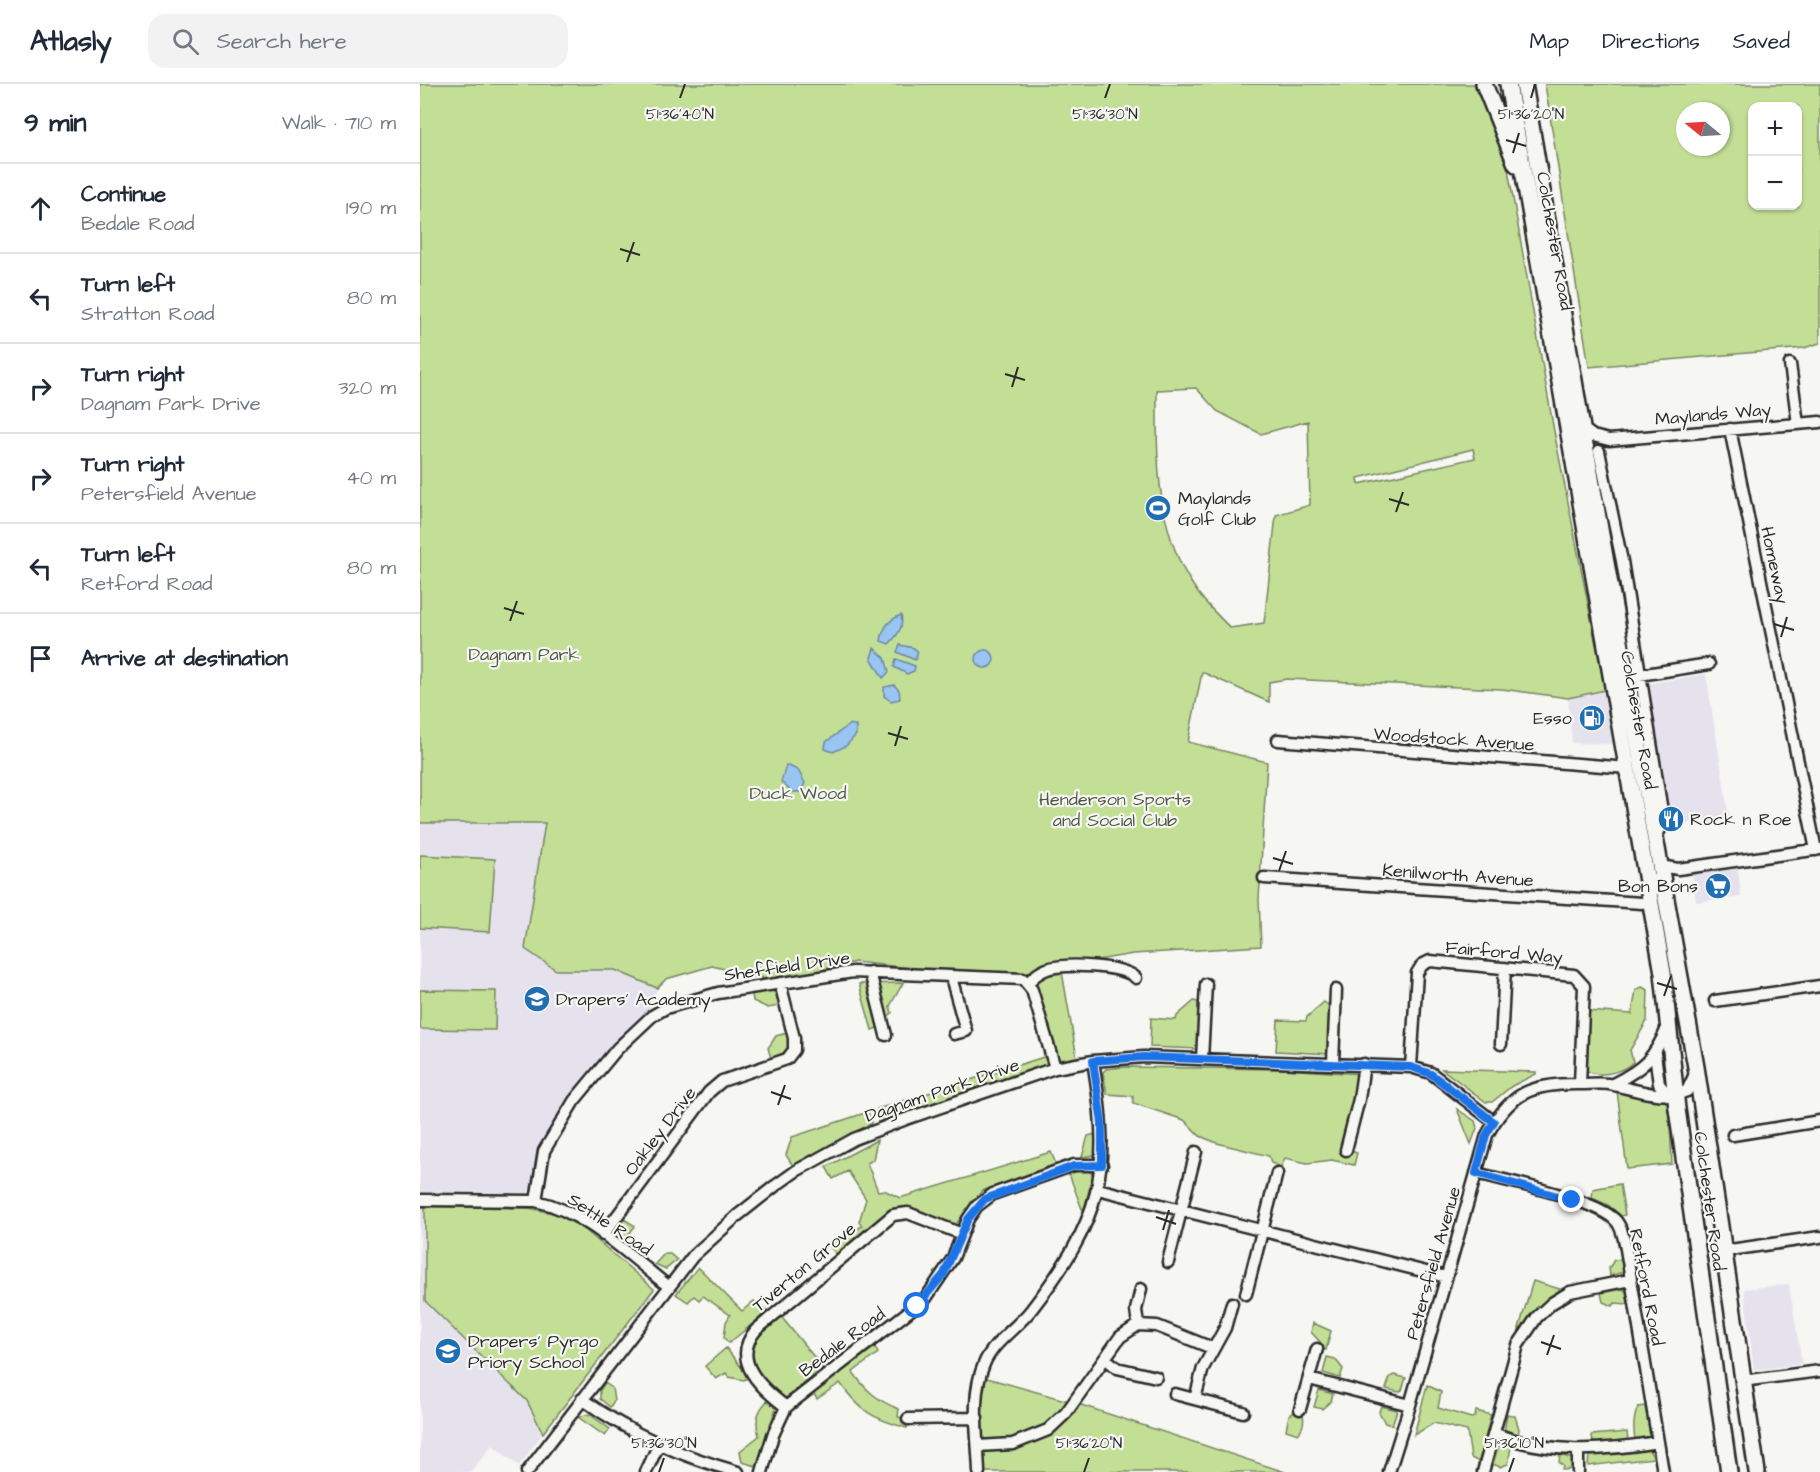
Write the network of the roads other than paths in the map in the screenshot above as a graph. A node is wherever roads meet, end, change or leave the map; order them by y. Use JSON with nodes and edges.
{"nodes":[{"id":1,"x":1484,"y":84,"type":"edge"},
{"id":2,"x":1508,"y":84,"type":"edge"},
{"id":3,"x":1524,"y":84,"type":"edge"},
{"id":4,"x":1525,"y":186,"type":"junction"},
{"id":5,"x":1790,"y":364,"type":"dead end"},
{"id":6,"x":1820,"y":422,"type":"edge"},
{"id":7,"x":1798,"y":424,"type":"junction"},
{"id":8,"x":1730,"y":429,"type":"junction"},
{"id":9,"x":1586,"y":431,"type":"junction"},
{"id":10,"x":1609,"y":440,"type":"junction"},
{"id":11,"x":1599,"y":450,"type":"junction"},
{"id":12,"x":1590,"y":473,"type":"junction"},
{"id":13,"x":1709,"y":664,"type":"dead end"},
{"id":14,"x":1633,"y":676,"type":"junction"},
{"id":15,"x":1278,"y":740,"type":"dead end"},
{"id":16,"x":1628,"y":768,"type":"junction"},
{"id":17,"x":1818,"y":850,"type":"edge"},
{"id":18,"x":1678,"y":869,"type":"junction"},
{"id":19,"x":1662,"y":872,"type":"junction"},
{"id":20,"x":1264,"y":878,"type":"dead end"},
{"id":21,"x":1665,"y":889,"type":"junction"},
{"id":22,"x":1650,"y":901,"type":"junction"},
{"id":23,"x":1505,"y":968,"type":"junction"},
{"id":24,"x":870,"y":972,"type":"junction"},
{"id":25,"x":951,"y":977,"type":"junction"},
{"id":26,"x":1136,"y":978,"type":"dead end"},
{"id":27,"x":780,"y":983,"type":"junction"},
{"id":28,"x":1028,"y":983,"type":"junction"},
{"id":29,"x":1206,"y":984,"type":"dead end"},
{"id":30,"x":1820,"y":986,"type":"edge"},
{"id":31,"x":1336,"y":990,"type":"dead end"},
{"id":32,"x":1715,"y":1000,"type":"dead end"},
{"id":33,"x":1669,"y":1023,"type":"junction"},
{"id":34,"x":954,"y":1034,"type":"dead end"},
{"id":35,"x":886,"y":1035,"type":"dead end"},
{"id":36,"x":1502,"y":1044,"type":"dead end"},
{"id":37,"x":1655,"y":1054,"type":"junction"},
{"id":38,"x":1202,"y":1059,"type":"junction"},
{"id":39,"x":1093,"y":1061,"type":"junction"},
{"id":40,"x":1333,"y":1063,"type":"junction"},
{"id":41,"x":1364,"y":1064,"type":"junction"},
{"id":42,"x":1411,"y":1067,"type":"junction"},
{"id":43,"x":1696,"y":1067,"type":"junction"},
{"id":44,"x":1055,"y":1068,"type":"junction"},
{"id":45,"x":1580,"y":1084,"type":"junction"},
{"id":46,"x":1613,"y":1084,"type":"junction"},
{"id":47,"x":1673,"y":1095,"type":"junction"},
{"id":48,"x":1820,"y":1121,"type":"edge"},
{"id":49,"x":1494,"y":1122,"type":"junction"},
{"id":50,"x":1733,"y":1135,"type":"dead end"},
{"id":51,"x":1346,"y":1150,"type":"dead end"},
{"id":52,"x":1196,"y":1152,"type":"dead end"},
{"id":53,"x":1102,"y":1165,"type":"junction"},
{"id":54,"x":1277,"y":1173,"type":"dead end"},
{"id":55,"x":1476,"y":1173,"type":"junction"},
{"id":56,"x":1098,"y":1189,"type":"junction"},
{"id":57,"x":420,"y":1200,"type":"edge"},
{"id":58,"x":536,"y":1201,"type":"junction"},
{"id":59,"x":1181,"y":1211,"type":"junction"},
{"id":60,"x":1262,"y":1231,"type":"junction"},
{"id":61,"x":962,"y":1234,"type":"junction"},
{"id":62,"x":603,"y":1235,"type":"junction"},
{"id":63,"x":1820,"y":1237,"type":"edge"},
{"id":64,"x":1723,"y":1251,"type":"junction"},
{"id":65,"x":1168,"y":1262,"type":"dead end"},
{"id":66,"x":1446,"y":1277,"type":"junction"},
{"id":67,"x":1630,"y":1280,"type":"junction"},
{"id":68,"x":668,"y":1286,"type":"junction"},
{"id":69,"x":1141,"y":1289,"type":"dead end"},
{"id":70,"x":1246,"y":1294,"type":"dead end"},
{"id":71,"x":1232,"y":1302,"type":"dead end"},
{"id":72,"x":1138,"y":1325,"type":"junction"},
{"id":73,"x":1212,"y":1348,"type":"junction"},
{"id":74,"x":1317,"y":1349,"type":"dead end"},
{"id":75,"x":1105,"y":1358,"type":"junction"},
{"id":76,"x":1820,"y":1371,"type":"edge"},
{"id":77,"x":1156,"y":1377,"type":"dead end"},
{"id":78,"x":1309,"y":1378,"type":"junction"},
{"id":79,"x":1742,"y":1381,"type":"junction"},
{"id":80,"x":1175,"y":1394,"type":"dead end"},
{"id":81,"x":582,"y":1399,"type":"junction"},
{"id":82,"x":1195,"y":1399,"type":"junction"},
{"id":83,"x":1410,"y":1405,"type":"junction"},
{"id":84,"x":786,"y":1407,"type":"junction"},
{"id":85,"x":1300,"y":1408,"type":"dead end"},
{"id":86,"x":1243,"y":1412,"type":"dead end"},
{"id":87,"x":977,"y":1418,"type":"junction"},
{"id":88,"x":908,"y":1419,"type":"dead end"},
{"id":89,"x":1494,"y":1433,"type":"junction"},
{"id":90,"x":1658,"y":1442,"type":"junction"},
{"id":91,"x":658,"y":1446,"type":"junction"},
{"id":92,"x":978,"y":1446,"type":"junction"},
{"id":93,"x":1578,"y":1450,"type":"junction"},
{"id":94,"x":527,"y":1472,"type":"edge"},
{"id":95,"x":646,"y":1472,"type":"edge"},
{"id":96,"x":738,"y":1472,"type":"edge"},
{"id":97,"x":762,"y":1472,"type":"edge"},
{"id":98,"x":979,"y":1472,"type":"edge"},
{"id":99,"x":1389,"y":1472,"type":"edge"},
{"id":100,"x":1483,"y":1472,"type":"edge"},
{"id":101,"x":1578,"y":1472,"type":"edge"},
{"id":102,"x":1663,"y":1472,"type":"edge"},
{"id":103,"x":1729,"y":1472,"type":"edge"},
{"id":104,"x":1757,"y":1472,"type":"edge"}],
"edges":[{"from":1,"to":4,"type":"highway"},
{"from":2,"to":4,"type":"highway","name":"Colchester Road"},
{"from":3,"to":9,"type":"highway","name":"Colchester Road"},
{"from":4,"to":16,"type":"highway","name":"Colchester Road"},
{"from":5,"to":7,"type":"street"},
{"from":6,"to":7,"type":"street","name":"Maylands Way"},
{"from":7,"to":8,"type":"street","name":"Maylands Way"},
{"from":8,"to":10,"type":"street","name":"Maylands Way"},
{"from":8,"to":17,"type":"street","name":"Homeway"},
{"from":9,"to":10,"type":"street","name":"Maylands Way"},
{"from":9,"to":11,"type":"street","name":"Colchester Road"},
{"from":9,"to":12,"type":"highway","name":"Colchester Road"},
{"from":10,"to":11,"type":"street"},
{"from":11,"to":12,"type":"street"},
{"from":11,"to":14,"type":"street","name":"Colchester Road"},
{"from":12,"to":14,"type":"highway","name":"Colchester Road"},
{"from":13,"to":14,"type":"street"},
{"from":14,"to":19,"type":"highway","name":"Colchester Road"},
{"from":15,"to":16,"type":"street","name":"Woodstock Avenue"},
{"from":16,"to":22,"type":"highway","name":"Colchester Road"},
{"from":17,"to":18,"type":"street"},
{"from":18,"to":19,"type":"street"},
{"from":18,"to":21,"type":"street"},
{"from":19,"to":21,"type":"highway","name":"Colchester Road"},
{"from":19,"to":22,"type":"street"},
{"from":20,"to":22,"type":"street","name":"Kenilworth Avenue"},
{"from":21,"to":43,"type":"highway","name":"Colchester Road"},
{"from":22,"to":33,"type":"highway","name":"Colchester Road"},
{"from":23,"to":36,"type":"street"},
{"from":23,"to":42,"type":"street","name":"Fairford Way"},
{"from":23,"to":45,"type":"street","name":"Fairford Way"},
{"from":24,"to":25,"type":"street","name":"Sheffield Drive"},
{"from":24,"to":27,"type":"street","name":"Sheffield Drive"},
{"from":24,"to":35,"type":"street"},
{"from":25,"to":28,"type":"street","name":"Sheffield Drive"},
{"from":25,"to":34,"type":"street"},
{"from":26,"to":28,"type":"street"},
{"from":27,"to":58,"type":"street","name":"Sheffield Drive"},
{"from":27,"to":62,"type":"street","name":"Oakley Drive"},
{"from":28,"to":44,"type":"street"},
{"from":29,"to":38,"type":"street"},
{"from":30,"to":32,"type":"street"},
{"from":31,"to":40,"type":"street"},
{"from":33,"to":37,"type":"street","name":"Petersfield Avenue"},
{"from":33,"to":47,"type":"highway","name":"Colchester Road"},
{"from":37,"to":46,"type":"street","name":"Petersfield Avenue"},
{"from":37,"to":47,"type":"street"},
{"from":38,"to":39,"type":"street","name":"Dagnam Park Drive"},
{"from":38,"to":40,"type":"street","name":"Dagnam Park Drive"},
{"from":39,"to":44,"type":"street","name":"Dagnam Park Drive"},
{"from":39,"to":53,"type":"street"},
{"from":40,"to":41,"type":"street","name":"Dagnam Park Drive"},
{"from":41,"to":42,"type":"street","name":"Dagnam Park Drive"},
{"from":41,"to":51,"type":"street"},
{"from":42,"to":49,"type":"street","name":"Dagnam Park Drive"},
{"from":43,"to":47,"type":"street"},
{"from":43,"to":64,"type":"highway","name":"Colchester Road"},
{"from":44,"to":68,"type":"street","name":"Dagnam Park Drive"},
{"from":45,"to":46,"type":"street","name":"Petersfield Avenue"},
{"from":45,"to":49,"type":"street","name":"Petersfield Avenue"},
{"from":46,"to":47,"type":"street","name":"Petersfield Avenue"},
{"from":47,"to":103,"type":"highway","name":"Colchester Road"},
{"from":48,"to":50,"type":"street"},
{"from":49,"to":55,"type":"street","name":"Petersfield Avenue"},
{"from":52,"to":59,"type":"street"},
{"from":53,"to":56,"type":"street"},
{"from":53,"to":61,"type":"street","name":"Bedale Road"},
{"from":54,"to":60,"type":"street"},
{"from":55,"to":66,"type":"street","name":"Petersfield Avenue"},
{"from":55,"to":67,"type":"street","name":"Retford Road"},
{"from":56,"to":59,"type":"street"},
{"from":56,"to":87,"type":"street"},
{"from":57,"to":58,"type":"street","name":"Settle Road"},
{"from":58,"to":62,"type":"street","name":"Settle Road"},
{"from":59,"to":60,"type":"street"},
{"from":59,"to":65,"type":"street"},
{"from":60,"to":66,"type":"street"},
{"from":60,"to":70,"type":"street"},
{"from":61,"to":84,"type":"street","name":"Bedale Road"},
{"from":61,"to":84,"type":"street","name":"Tiverton Grove"},
{"from":62,"to":68,"type":"street","name":"Settle Road"},
{"from":63,"to":64,"type":"street"},
{"from":64,"to":79,"type":"highway","name":"Colchester Road"},
{"from":66,"to":83,"type":"street","name":"Petersfield Avenue"},
{"from":67,"to":89,"type":"street"},
{"from":67,"to":90,"type":"street","name":"Retford Road"},
{"from":68,"to":81,"type":"street","name":"Dagnam Park Drive"},
{"from":69,"to":72,"type":"street"},
{"from":71,"to":73,"type":"street"},
{"from":72,"to":73,"type":"street"},
{"from":72,"to":75,"type":"street"},
{"from":73,"to":82,"type":"street"},
{"from":74,"to":78,"type":"street"},
{"from":75,"to":77,"type":"street"},
{"from":75,"to":92,"type":"street"},
{"from":76,"to":79,"type":"street"},
{"from":78,"to":83,"type":"street"},
{"from":78,"to":85,"type":"street"},
{"from":79,"to":104,"type":"highway","name":"Colchester Road"},
{"from":80,"to":82,"type":"street"},
{"from":81,"to":91,"type":"street"},
{"from":81,"to":94,"type":"street","name":"Dagnam Park Drive"},
{"from":82,"to":86,"type":"street"},
{"from":83,"to":99,"type":"street","name":"Petersfield Avenue"},
{"from":84,"to":97,"type":"street","name":"Bedale Road"},
{"from":87,"to":88,"type":"street"},
{"from":87,"to":92,"type":"street"},
{"from":89,"to":93,"type":"street"},
{"from":89,"to":100,"type":"street"},
{"from":90,"to":93,"type":"street"},
{"from":90,"to":102,"type":"street","name":"Retford Road"},
{"from":91,"to":95,"type":"street"},
{"from":91,"to":96,"type":"street"},
{"from":92,"to":98,"type":"street"},
{"from":93,"to":101,"type":"street"}]}
